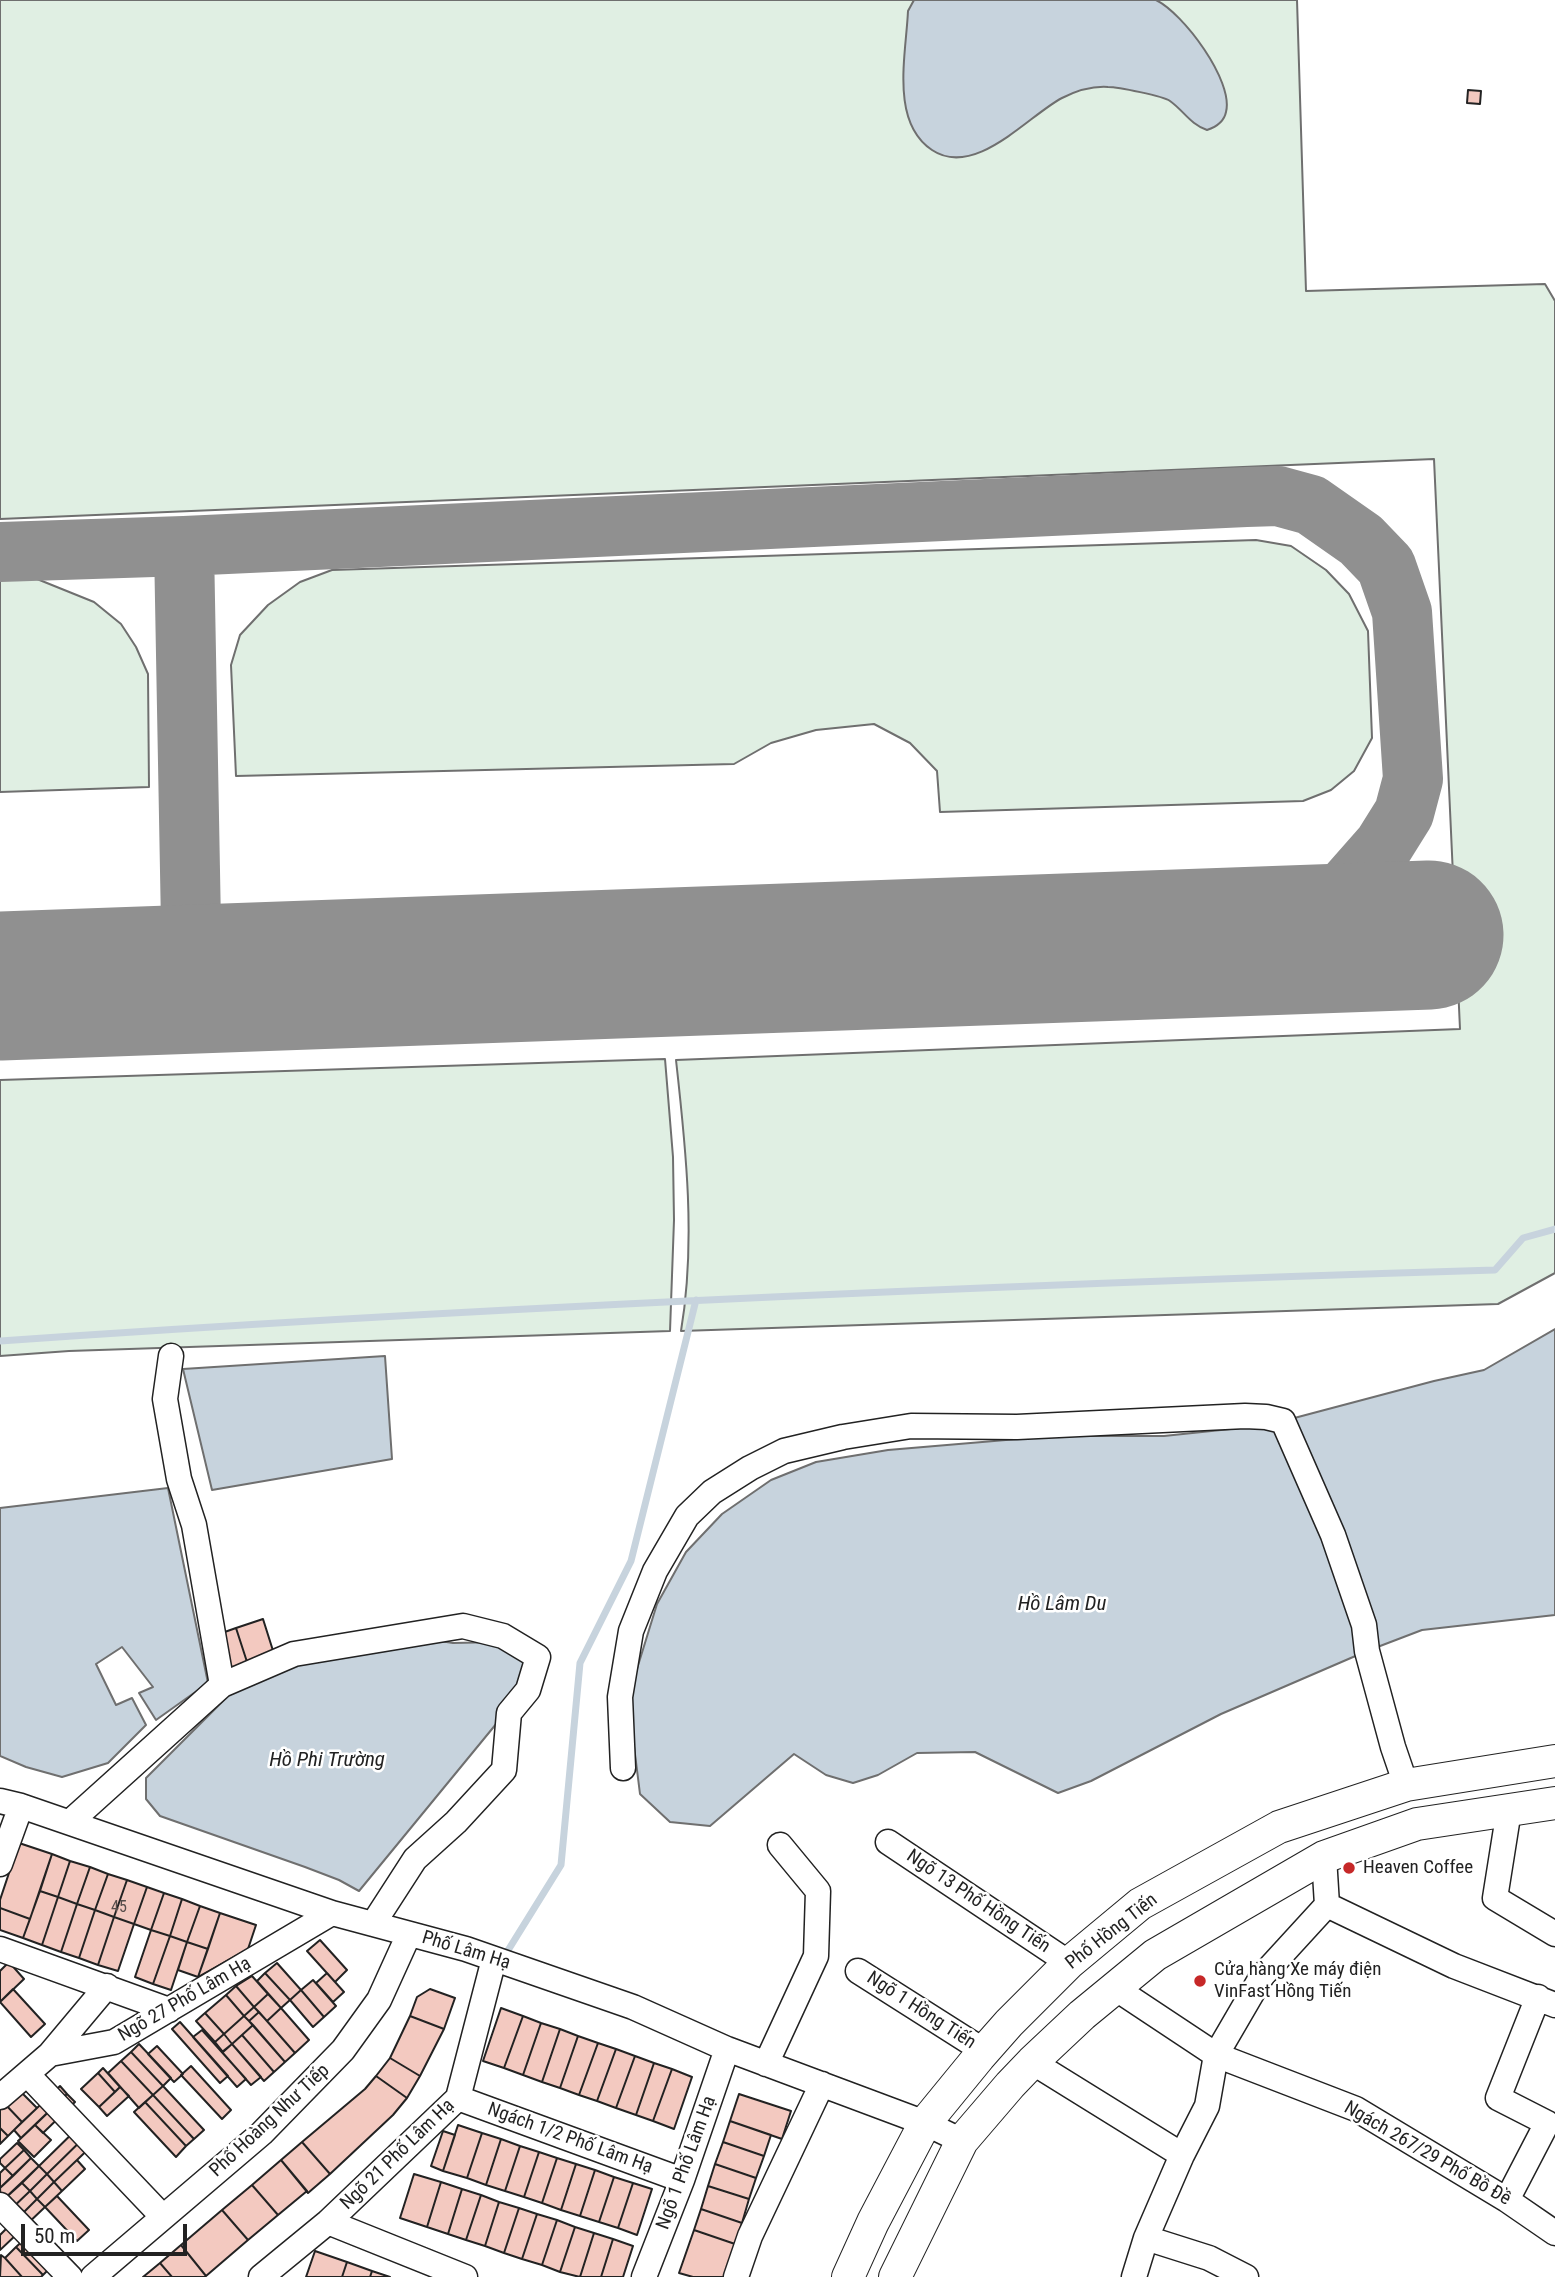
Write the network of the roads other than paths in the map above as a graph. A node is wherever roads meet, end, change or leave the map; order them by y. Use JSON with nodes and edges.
{"nodes":[{"id":1,"x":171,"y":1356,"type":"dead end"},
{"id":2,"x":222,"y":1685,"type":"junction"},
{"id":3,"x":1555,"y":1761,"type":"edge"},
{"id":4,"x":623,"y":1768,"type":"dead end"},
{"id":5,"x":1406,"y":1785,"type":"junction"},
{"id":6,"x":10,"y":1803,"type":"edge"},
{"id":7,"x":1555,"y":1803,"type":"edge"},
{"id":8,"x":1509,"y":1810,"type":"junction"},
{"id":9,"x":70,"y":1822,"type":"junction"},
{"id":10,"x":888,"y":1842,"type":"dead end"},
{"id":11,"x":780,"y":1845,"type":"dead end"},
{"id":12,"x":1324,"y":1857,"type":"junction"},
{"id":13,"x":0,"y":1864,"type":"edge"},
{"id":14,"x":1327,"y":1905,"type":"junction"},
{"id":15,"x":332,"y":1913,"type":"junction"},
{"id":16,"x":373,"y":1924,"type":"junction"},
{"id":17,"x":409,"y":1934,"type":"junction"},
{"id":18,"x":1555,"y":1934,"type":"edge"},
{"id":19,"x":0,"y":1950,"type":"edge"},
{"id":20,"x":494,"y":1959,"type":"junction"},
{"id":21,"x":1069,"y":1963,"type":"junction"},
{"id":22,"x":859,"y":1970,"type":"dead end"},
{"id":23,"x":107,"y":1986,"type":"junction"},
{"id":24,"x":1115,"y":1987,"type":"junction"},
{"id":25,"x":1547,"y":2001,"type":"edge"},
{"id":26,"x":169,"y":2010,"type":"junction"},
{"id":27,"x":727,"y":2049,"type":"junction"},
{"id":28,"x":984,"y":2050,"type":"junction"},
{"id":29,"x":50,"y":2054,"type":"junction"},
{"id":30,"x":1216,"y":2055,"type":"junction"},
{"id":31,"x":1032,"y":2062,"type":"junction"},
{"id":32,"x":766,"y":2064,"type":"junction"},
{"id":33,"x":27,"y":2074,"type":"junction"},
{"id":34,"x":822,"y":2084,"type":"junction"},
{"id":35,"x":0,"y":2097,"type":"edge"},
{"id":36,"x":458,"y":2098,"type":"junction"},
{"id":37,"x":925,"y":2123,"type":"junction"},
{"id":38,"x":962,"y":2141,"type":"junction"},
{"id":39,"x":1182,"y":2155,"type":"junction"},
{"id":40,"x":682,"y":2180,"type":"junction"},
{"id":41,"x":1507,"y":2200,"type":"junction"},
{"id":42,"x":0,"y":2205,"type":"edge"},
{"id":43,"x":163,"y":2217,"type":"junction"},
{"id":44,"x":328,"y":2222,"type":"junction"},
{"id":45,"x":1555,"y":2233,"type":"edge"},
{"id":46,"x":1146,"y":2238,"type":"junction"},
{"id":47,"x":70,"y":2277,"type":"edge"},
{"id":48,"x":93,"y":2277,"type":"edge"},
{"id":49,"x":261,"y":2277,"type":"edge"},
{"id":50,"x":465,"y":2277,"type":"edge"},
{"id":51,"x":644,"y":2277,"type":"edge"},
{"id":52,"x":736,"y":2277,"type":"edge"},
{"id":53,"x":848,"y":2277,"type":"edge"},
{"id":54,"x":895,"y":2277,"type":"edge"},
{"id":55,"x":1135,"y":2277,"type":"edge"},
{"id":56,"x":1246,"y":2277,"type":"edge"}],
"edges":[{"from":1,"to":2,"type":"street"},
{"from":2,"to":9,"type":"street"},
{"from":2,"to":16,"type":"street"},
{"from":3,"to":5,"type":"main road","name":"Phố Hồng Tiến"},
{"from":4,"to":5,"type":"street"},
{"from":5,"to":21,"type":"main road","name":"Phố Hồng Tiến"},
{"from":6,"to":9,"type":"street","name":"Phố Lâm Hạ"},
{"from":6,"to":13,"type":"street"},
{"from":7,"to":8,"type":"main road"},
{"from":8,"to":12,"type":"main road"},
{"from":8,"to":18,"type":"street"},
{"from":9,"to":15,"type":"street","name":"Phố Lâm Hạ"},
{"from":10,"to":21,"type":"street","name":"Ngõ 13 Phố Hồng Tiến"},
{"from":11,"to":32,"type":"street"},
{"from":12,"to":14,"type":"street"},
{"from":12,"to":24,"type":"main road"},
{"from":14,"to":25,"type":"street"},
{"from":14,"to":30,"type":"street"},
{"from":15,"to":16,"type":"street","name":"Phố Lâm Hạ"},
{"from":15,"to":26,"type":"street","name":"Ngõ 27 Phố Lâm Hạ"},
{"from":16,"to":17,"type":"street","name":"Phố Lâm Hạ"},
{"from":17,"to":20,"type":"street","name":"Phố Lâm Hạ"},
{"from":17,"to":43,"type":"street","name":"Phố Hoàng Như Tiếp"},
{"from":19,"to":23,"type":"street"},
{"from":20,"to":27,"type":"street","name":"Phố Lâm Hạ"},
{"from":20,"to":36,"type":"street","name":"Ngõ 21 Phố Lâm Hạ"},
{"from":21,"to":28,"type":"main road","name":"Phố Hồng Tiến"},
{"from":22,"to":28,"type":"street","name":"Ngõ 1 Hồng Tiến"},
{"from":23,"to":26,"type":"street"},
{"from":23,"to":29,"type":"street"},
{"from":24,"to":30,"type":"street","name":"Ngách 267/29 Phố Bồ Đề"},
{"from":24,"to":31,"type":"main road"},
{"from":25,"to":41,"type":"street"},
{"from":26,"to":29,"type":"street","name":"Ngõ 27 Phố Lâm Hạ"},
{"from":27,"to":32,"type":"street","name":"Phố Lâm Hạ"},
{"from":27,"to":40,"type":"street","name":"Ngõ 1 Phố Lâm Hạ"},
{"from":28,"to":37,"type":"main road","name":"Phố Hồng Tiến"},
{"from":29,"to":33,"type":"street"},
{"from":30,"to":39,"type":"street"},
{"from":30,"to":41,"type":"street","name":"Ngách 267/29 Phố Bồ Đề"},
{"from":31,"to":38,"type":"main road"},
{"from":31,"to":39,"type":"street"},
{"from":32,"to":34,"type":"street","name":"Phố Lâm Hạ"},
{"from":33,"to":35,"type":"street"},
{"from":33,"to":43,"type":"street"},
{"from":34,"to":37,"type":"street","name":"Phố Lâm Hạ"},
{"from":34,"to":52,"type":"street"},
{"from":36,"to":40,"type":"street","name":"Ngách 1/2 Phố Lâm Hạ"},
{"from":36,"to":44,"type":"street","name":"Ngõ 21 Phố Lâm Hạ"},
{"from":37,"to":38,"type":"street","name":"Phố Lâm Hạ"},
{"from":37,"to":53,"type":"main road","name":"Phố Hồng Tiến"},
{"from":38,"to":54,"type":"main road"},
{"from":39,"to":46,"type":"street"},
{"from":40,"to":51,"type":"street","name":"Ngõ 1 Phố Lâm Hạ"},
{"from":41,"to":45,"type":"street","name":"Ngách 267/29 Phố Bồ Đề"},
{"from":42,"to":47,"type":"street"},
{"from":43,"to":48,"type":"street","name":"Phố Hoàng Như Tiếp"},
{"from":44,"to":49,"type":"street","name":"Ngõ 21 Phố Lâm Hạ"},
{"from":44,"to":50,"type":"street"},
{"from":46,"to":55,"type":"street"},
{"from":46,"to":56,"type":"street"}]}
